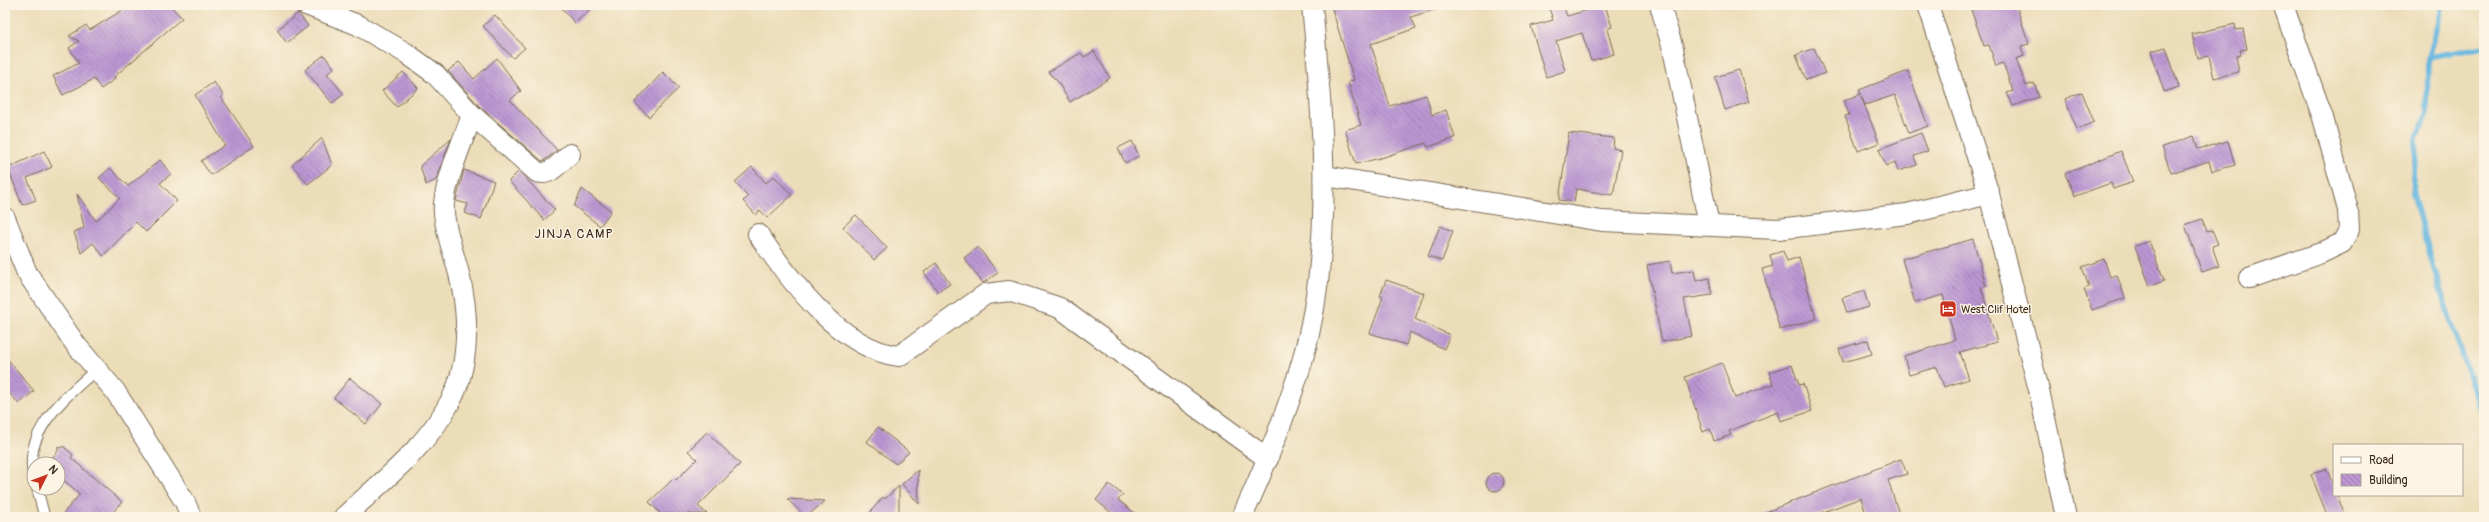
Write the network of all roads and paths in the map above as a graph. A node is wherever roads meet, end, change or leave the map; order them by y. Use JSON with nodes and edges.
{"nodes":[{"id":1,"x":306,"y":5,"type":"edge"},
{"id":2,"x":1312,"y":5,"type":"edge"},
{"id":3,"x":1660,"y":5,"type":"edge"},
{"id":4,"x":1928,"y":5,"type":"edge"},
{"id":5,"x":2283,"y":5,"type":"edge"},
{"id":6,"x":472,"y":115,"type":"junction"},
{"id":7,"x":570,"y":154,"type":"dead end"},
{"id":8,"x":1324,"y":176,"type":"junction"},
{"id":9,"x":1989,"y":194,"type":"junction"},
{"id":10,"x":5,"y":218,"type":"edge"},
{"id":11,"x":1709,"y":225,"type":"junction"},
{"id":12,"x":758,"y":234,"type":"dead end"},
{"id":13,"x":2249,"y":278,"type":"dead end"},
{"id":14,"x":97,"y":369,"type":"junction"},
{"id":15,"x":32,"y":456,"type":"edge"},
{"id":16,"x":1268,"y":459,"type":"junction"},
{"id":17,"x":39,"y":496,"type":"edge"},
{"id":18,"x":44,"y":515,"type":"dead end"},
{"id":19,"x":192,"y":517,"type":"edge"},
{"id":20,"x":344,"y":517,"type":"edge"},
{"id":21,"x":1242,"y":517,"type":"edge"},
{"id":22,"x":2066,"y":517,"type":"edge"}],
"edges":[{"from":1,"to":6,"type":"street"},
{"from":2,"to":8,"type":"street"},
{"from":3,"to":11,"type":"street"},
{"from":4,"to":9,"type":"street"},
{"from":5,"to":13,"type":"street"},
{"from":6,"to":7,"type":"street"},
{"from":6,"to":20,"type":"street"},
{"from":8,"to":11,"type":"street"},
{"from":8,"to":16,"type":"street"},
{"from":9,"to":11,"type":"street"},
{"from":9,"to":22,"type":"street"},
{"from":10,"to":14,"type":"street"},
{"from":12,"to":16,"type":"street"},
{"from":14,"to":15,"type":"lane"},
{"from":14,"to":19,"type":"street"},
{"from":16,"to":21,"type":"street"},
{"from":17,"to":18,"type":"lane"}]}
